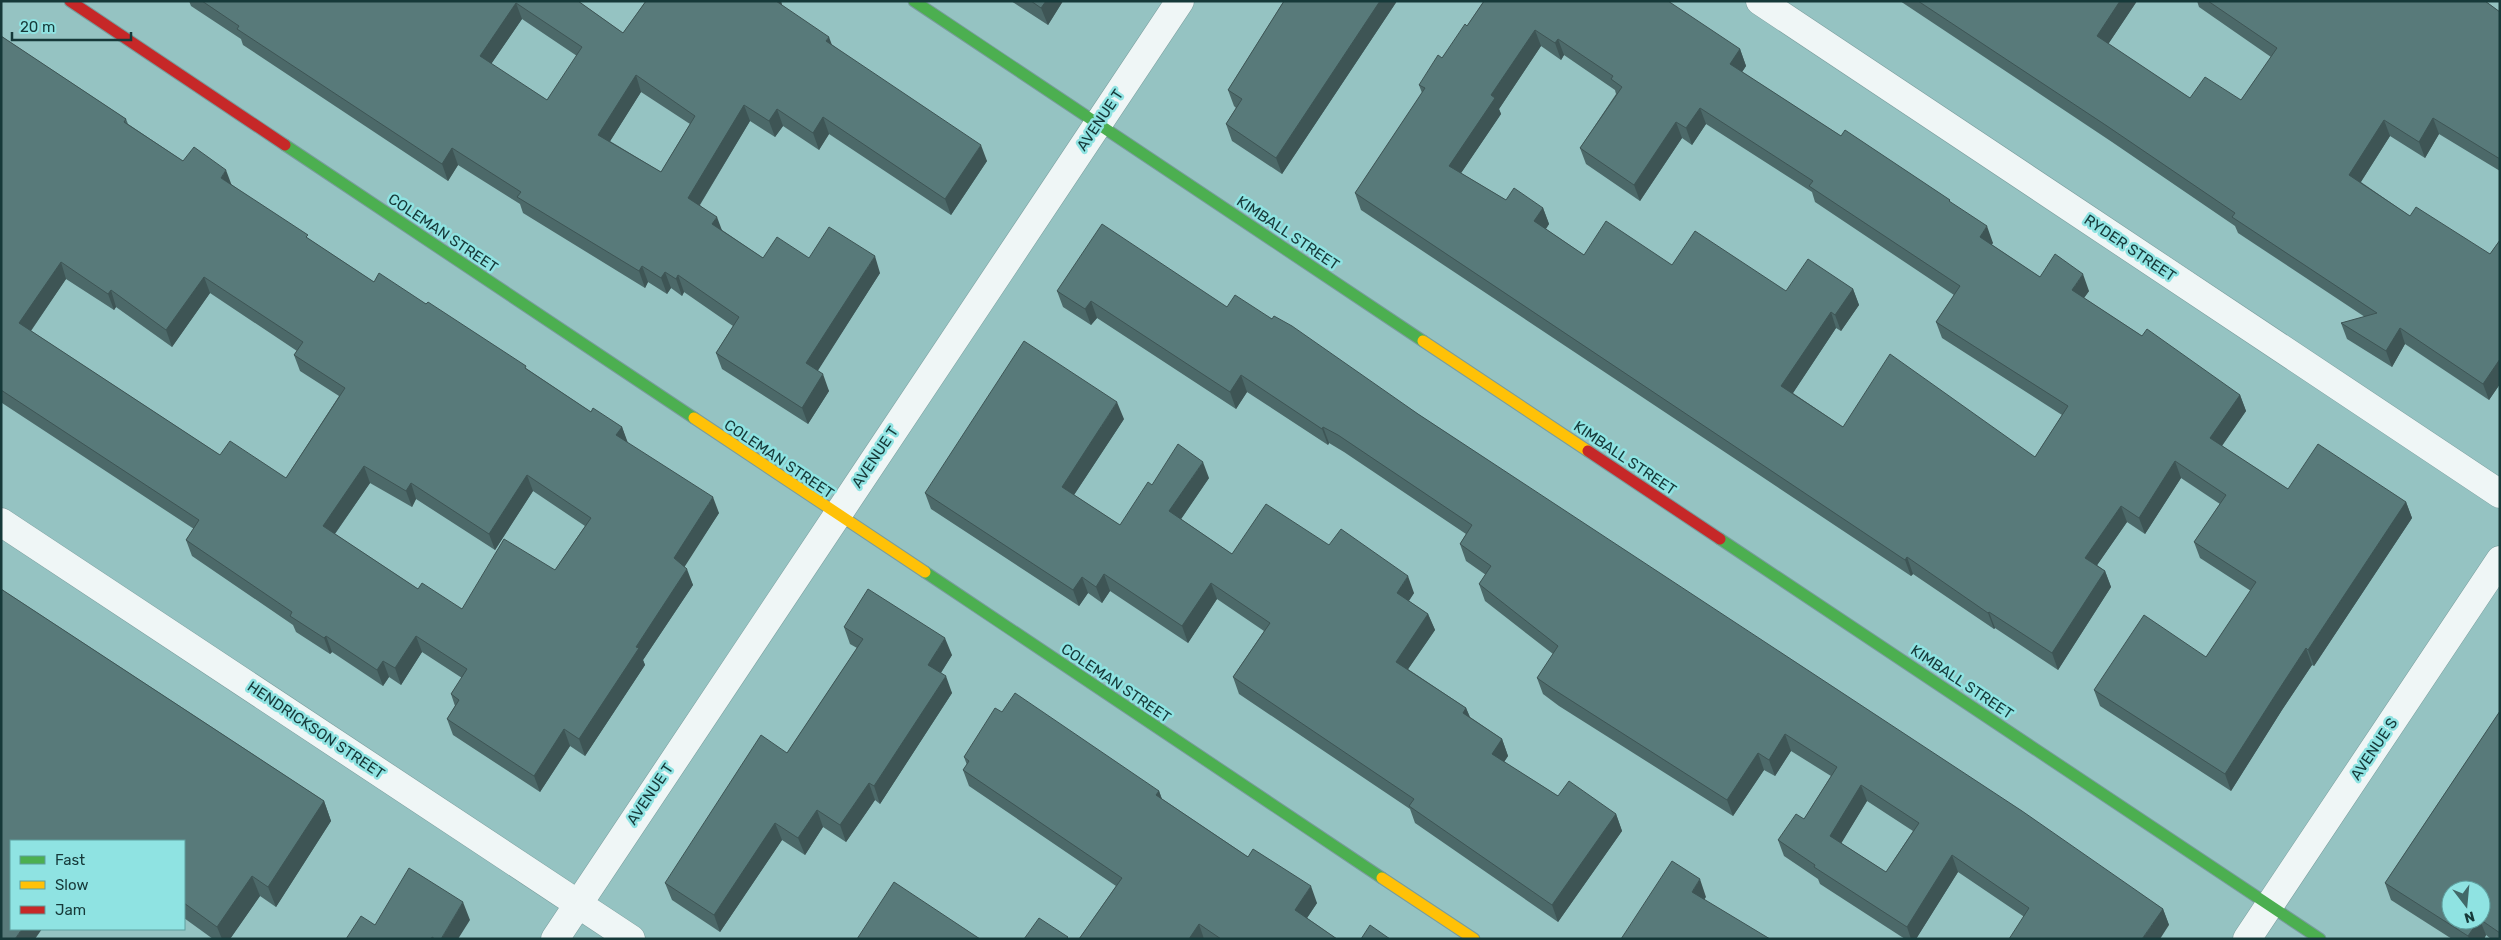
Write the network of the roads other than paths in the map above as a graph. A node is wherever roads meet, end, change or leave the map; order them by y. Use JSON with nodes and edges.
{"nodes":[{"id":1,"x":70,"y":1,"type":"edge"},
{"id":2,"x":914,"y":1,"type":"edge"},
{"id":3,"x":1180,"y":1,"type":"edge"},
{"id":4,"x":1760,"y":1,"type":"edge"},
{"id":5,"x":1098,"y":124,"type":"junction"},
{"id":6,"x":2500,"y":494,"type":"edge"},
{"id":7,"x":837,"y":515,"type":"junction"},
{"id":8,"x":1,"y":522,"type":"edge"},
{"id":9,"x":2500,"y":560,"type":"edge"},
{"id":10,"x":578,"y":904,"type":"junction"},
{"id":11,"x":2270,"y":905,"type":"junction"},
{"id":12,"x":555,"y":939,"type":"edge"},
{"id":13,"x":631,"y":939,"type":"edge"},
{"id":14,"x":1474,"y":939,"type":"edge"},
{"id":15,"x":2247,"y":939,"type":"edge"},
{"id":16,"x":2320,"y":939,"type":"edge"}],
"edges":[{"from":1,"to":7,"type":"street","name":"COLEMAN STREET"},
{"from":2,"to":5,"type":"street","name":"KIMBALL STREET"},
{"from":3,"to":5,"type":"street","name":"AVENUE T"},
{"from":4,"to":6,"type":"street","name":"RYDER STREET"},
{"from":5,"to":7,"type":"street","name":"AVENUE T"},
{"from":5,"to":11,"type":"street","name":"KIMBALL STREET"},
{"from":7,"to":10,"type":"street","name":"AVENUE T"},
{"from":7,"to":14,"type":"street","name":"COLEMAN STREET"},
{"from":8,"to":10,"type":"street","name":"HENDRICKSON STREET"},
{"from":9,"to":11,"type":"street","name":"AVENUE S"},
{"from":10,"to":12,"type":"street","name":"AVENUE T"},
{"from":10,"to":13,"type":"street","name":"HENDRICKSON STREET"},
{"from":11,"to":15,"type":"street","name":"AVENUE S"},
{"from":11,"to":16,"type":"street","name":"KIMBALL STREET"}]}
